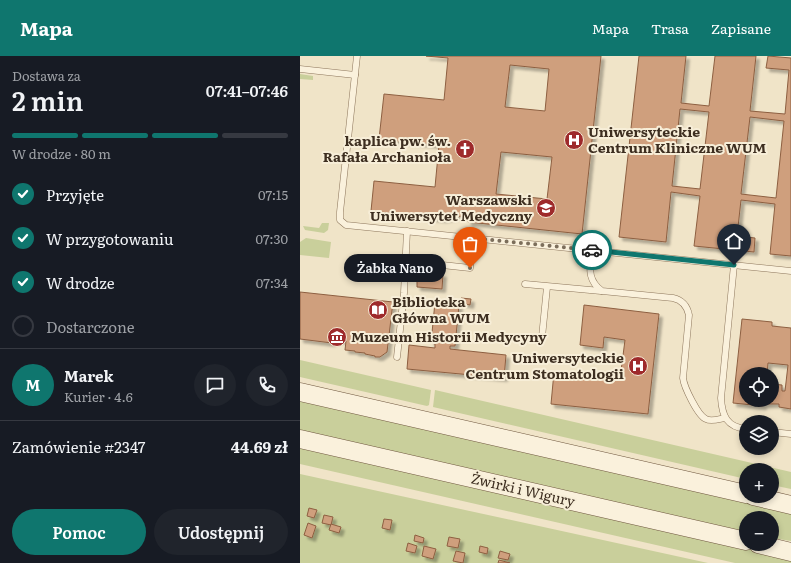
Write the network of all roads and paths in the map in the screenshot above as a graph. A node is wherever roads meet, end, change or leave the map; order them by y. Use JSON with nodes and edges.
{"nodes":[{"id":1,"x":357,"y":56,"type":"edge"},
{"id":2,"x":300,"y":69,"type":"edge"},
{"id":3,"x":355,"y":75,"type":"junction"},
{"id":4,"x":407,"y":231,"type":"junction"},
{"id":5,"x":472,"y":238,"type":"junction"},
{"id":6,"x":591,"y":250,"type":"junction"},
{"id":7,"x":405,"y":261,"type":"junction"},
{"id":8,"x":734,"y":265,"type":"junction"},
{"id":9,"x":791,"y":271,"type":"edge"},
{"id":10,"x":525,"y":284,"type":"dead end"},
{"id":11,"x":547,"y":287,"type":"junction"},
{"id":12,"x":602,"y":291,"type":"junction"},
{"id":13,"x":542,"y":337,"type":"dead end"},
{"id":14,"x":397,"y":357,"type":"dead end"},
{"id":15,"x":300,"y":392,"type":"edge"},
{"id":16,"x":725,"y":418,"type":"junction"},
{"id":17,"x":739,"y":428,"type":"edge"},
{"id":18,"x":779,"y":433,"type":"edge"},
{"id":19,"x":791,"y":434,"type":"edge"},
{"id":20,"x":300,"y":439,"type":"edge"},
{"id":21,"x":739,"y":492,"type":"edge"},
{"id":22,"x":779,"y":502,"type":"edge"},
{"id":23,"x":791,"y":505,"type":"edge"},
{"id":24,"x":739,"y":539,"type":"edge"},
{"id":25,"x":779,"y":549,"type":"edge"},
{"id":26,"x":791,"y":552,"type":"edge"}],
"edges":[{"from":1,"to":3,"type":"lane"},
{"from":2,"to":3,"type":"lane"},
{"from":3,"to":4,"type":"lane"},
{"from":4,"to":5,"type":"lane"},
{"from":4,"to":7,"type":"lane"},
{"from":5,"to":6,"type":"lane"},
{"from":5,"to":7,"type":"lane"},
{"from":6,"to":8,"type":"lane"},
{"from":6,"to":12,"type":"lane"},
{"from":7,"to":14,"type":"lane"},
{"from":8,"to":9,"type":"lane"},
{"from":8,"to":16,"type":"lane"},
{"from":10,"to":11,"type":"lane"},
{"from":11,"to":12,"type":"lane"},
{"from":11,"to":13,"type":"lane"},
{"from":12,"to":16,"type":"lane"},
{"from":15,"to":21,"type":"main road"},
{"from":16,"to":17,"type":"lane"},
{"from":18,"to":19,"type":"lane"},
{"from":20,"to":24,"type":"main road","name":"Żwirki i Wigury"},
{"from":22,"to":23,"type":"main road"},
{"from":25,"to":26,"type":"main road"}]}
